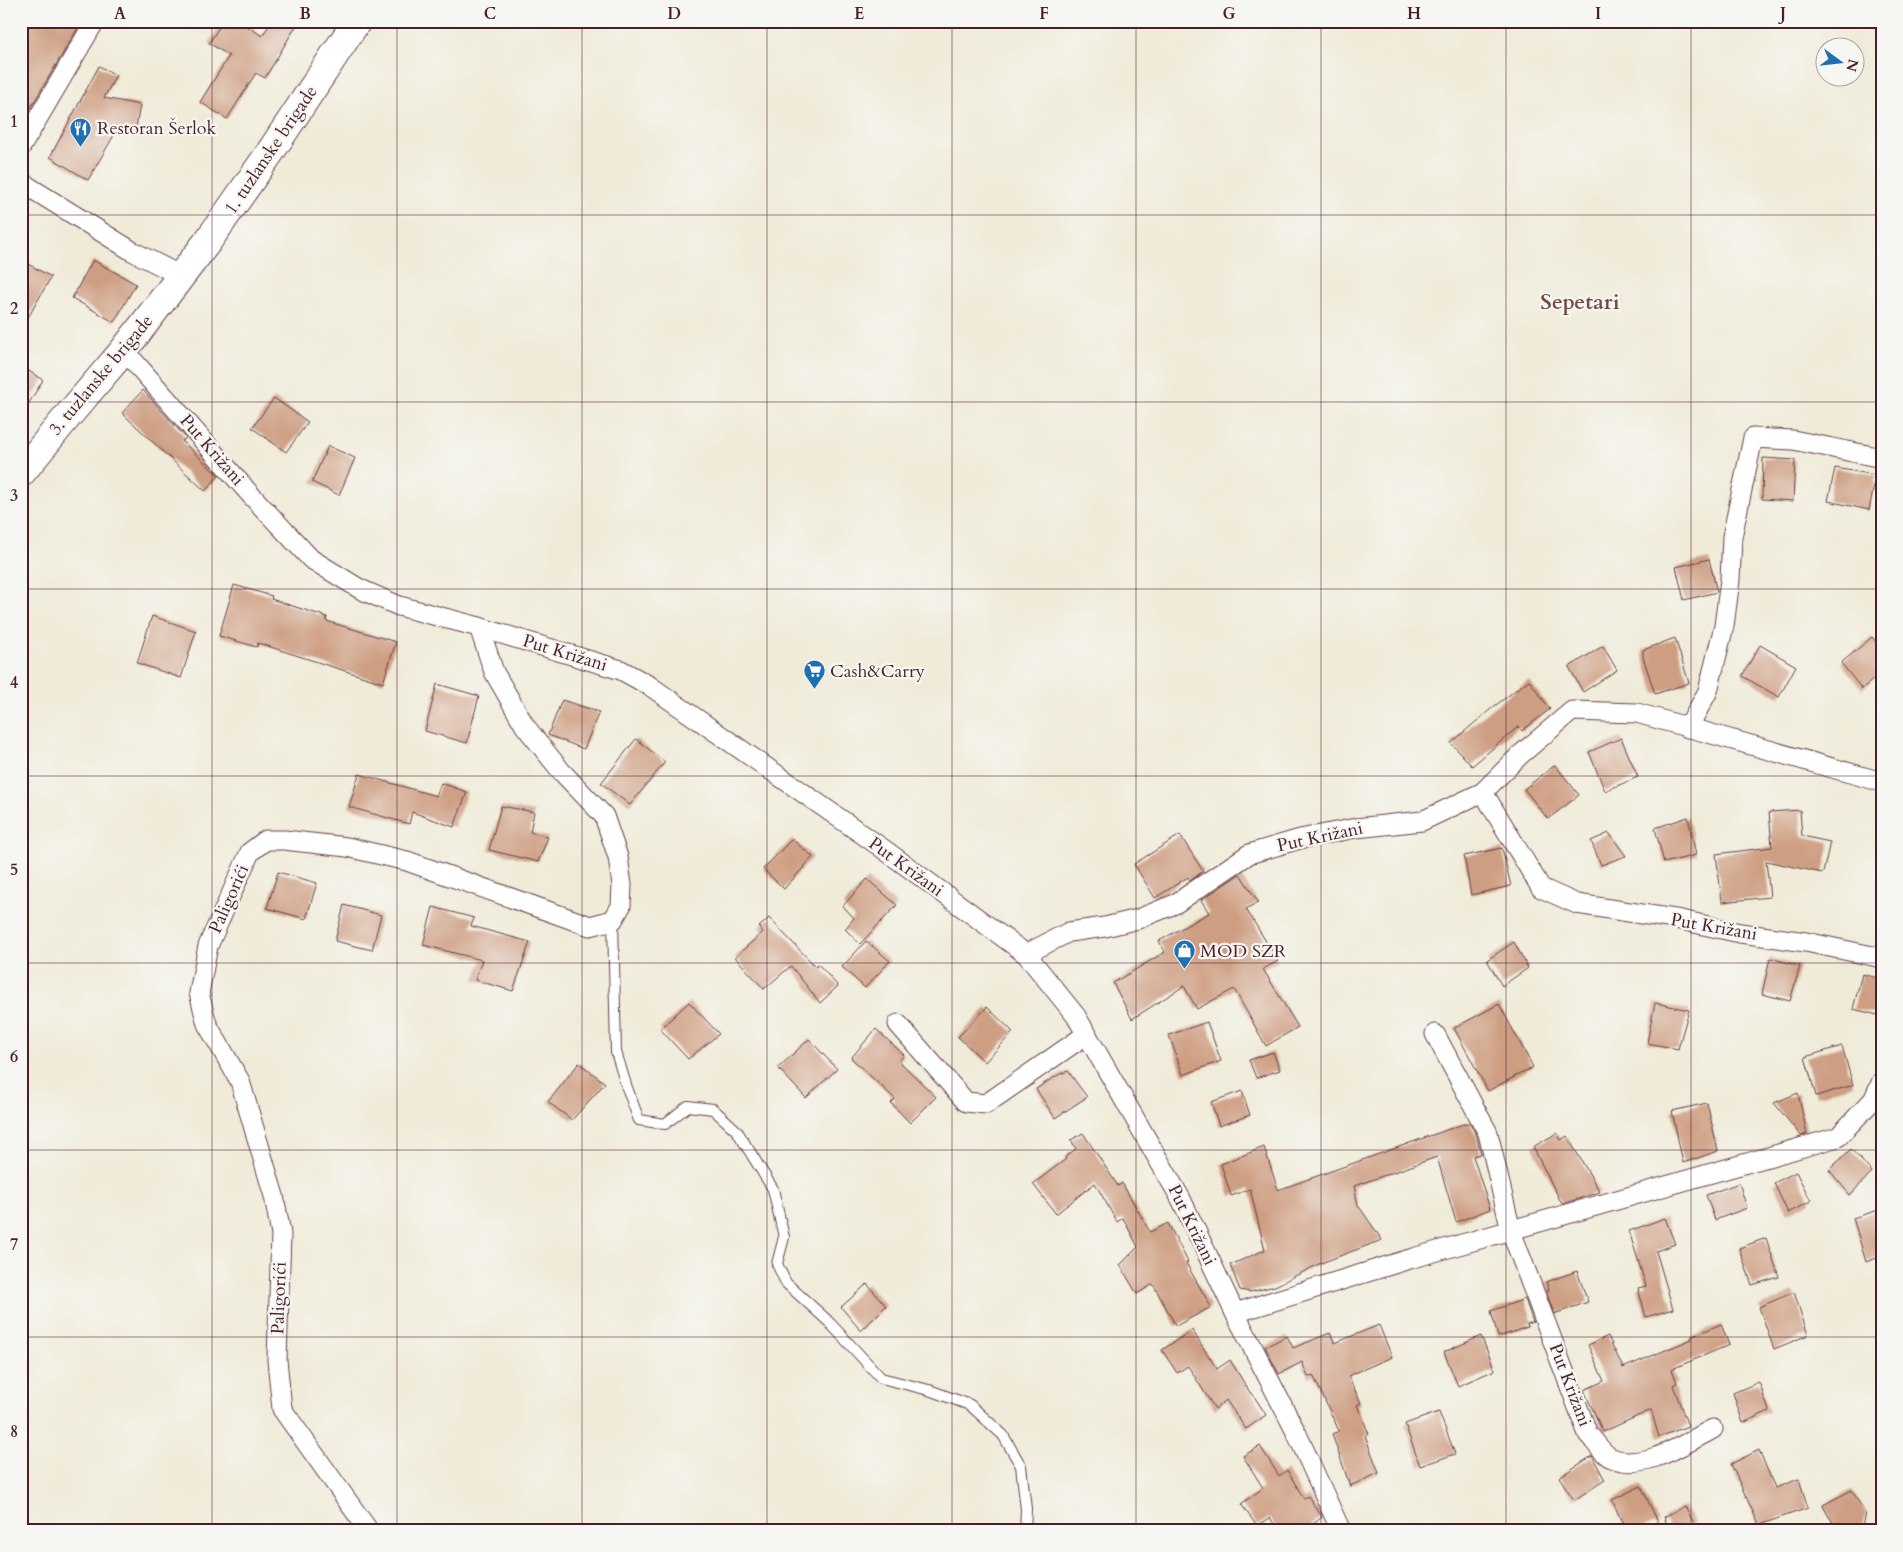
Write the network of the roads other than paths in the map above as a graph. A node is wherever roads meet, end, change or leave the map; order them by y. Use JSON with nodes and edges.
{"nodes":[{"id":1,"x":95,"y":21,"type":"edge"},
{"id":2,"x":357,"y":21,"type":"edge"},
{"id":3,"x":21,"y":147,"type":"edge"},
{"id":4,"x":21,"y":182,"type":"edge"},
{"id":5,"x":181,"y":276,"type":"junction"},
{"id":6,"x":124,"y":350,"type":"junction"},
{"id":7,"x":1882,"y":458,"type":"edge"},
{"id":8,"x":21,"y":473,"type":"edge"},
{"id":9,"x":479,"y":627,"type":"junction"},
{"id":10,"x":1688,"y":728,"type":"junction"},
{"id":11,"x":1882,"y":782,"type":"edge"},
{"id":12,"x":1483,"y":792,"type":"junction"},
{"id":13,"x":613,"y":920,"type":"junction"},
{"id":14,"x":1026,"y":954,"type":"junction"},
{"id":15,"x":1882,"y":958,"type":"edge"},
{"id":16,"x":898,"y":1024,"type":"dead end"},
{"id":17,"x":1087,"y":1034,"type":"junction"},
{"id":18,"x":1435,"y":1034,"type":"dead end"},
{"id":19,"x":1882,"y":1081,"type":"edge"},
{"id":20,"x":1511,"y":1231,"type":"junction"},
{"id":21,"x":1235,"y":1313,"type":"junction"},
{"id":22,"x":1713,"y":1429,"type":"dead end"},
{"id":23,"x":369,"y":1531,"type":"edge"},
{"id":24,"x":1025,"y":1531,"type":"edge"},
{"id":25,"x":1341,"y":1531,"type":"edge"}],
"edges":[{"from":1,"to":3,"type":"street"},
{"from":2,"to":5,"type":"main road","name":"1. tuzlanske brigade"},
{"from":4,"to":5,"type":"street"},
{"from":5,"to":6,"type":"main road","name":"3. tuzlanske brigade"},
{"from":6,"to":8,"type":"main road","name":"3. tuzlanske brigade"},
{"from":6,"to":9,"type":"street","name":"Put Križani"},
{"from":7,"to":10,"type":"street"},
{"from":9,"to":13,"type":"street"},
{"from":9,"to":14,"type":"street","name":"Put Križani"},
{"from":10,"to":11,"type":"street","name":"Put Križani"},
{"from":10,"to":12,"type":"street","name":"Put Križani"},
{"from":12,"to":14,"type":"street","name":"Put Križani"},
{"from":12,"to":15,"type":"street","name":"Put Križani"},
{"from":13,"to":23,"type":"street","name":"Paligorići"},
{"from":13,"to":24,"type":"lane"},
{"from":14,"to":17,"type":"street","name":"Put Križani"},
{"from":16,"to":17,"type":"street"},
{"from":17,"to":21,"type":"street","name":"Put Križani"},
{"from":18,"to":20,"type":"street","name":"Put Križani"},
{"from":19,"to":20,"type":"street"},
{"from":20,"to":21,"type":"street"},
{"from":20,"to":22,"type":"street","name":"Put Križani"},
{"from":21,"to":25,"type":"street","name":"Put Križani"}]}
